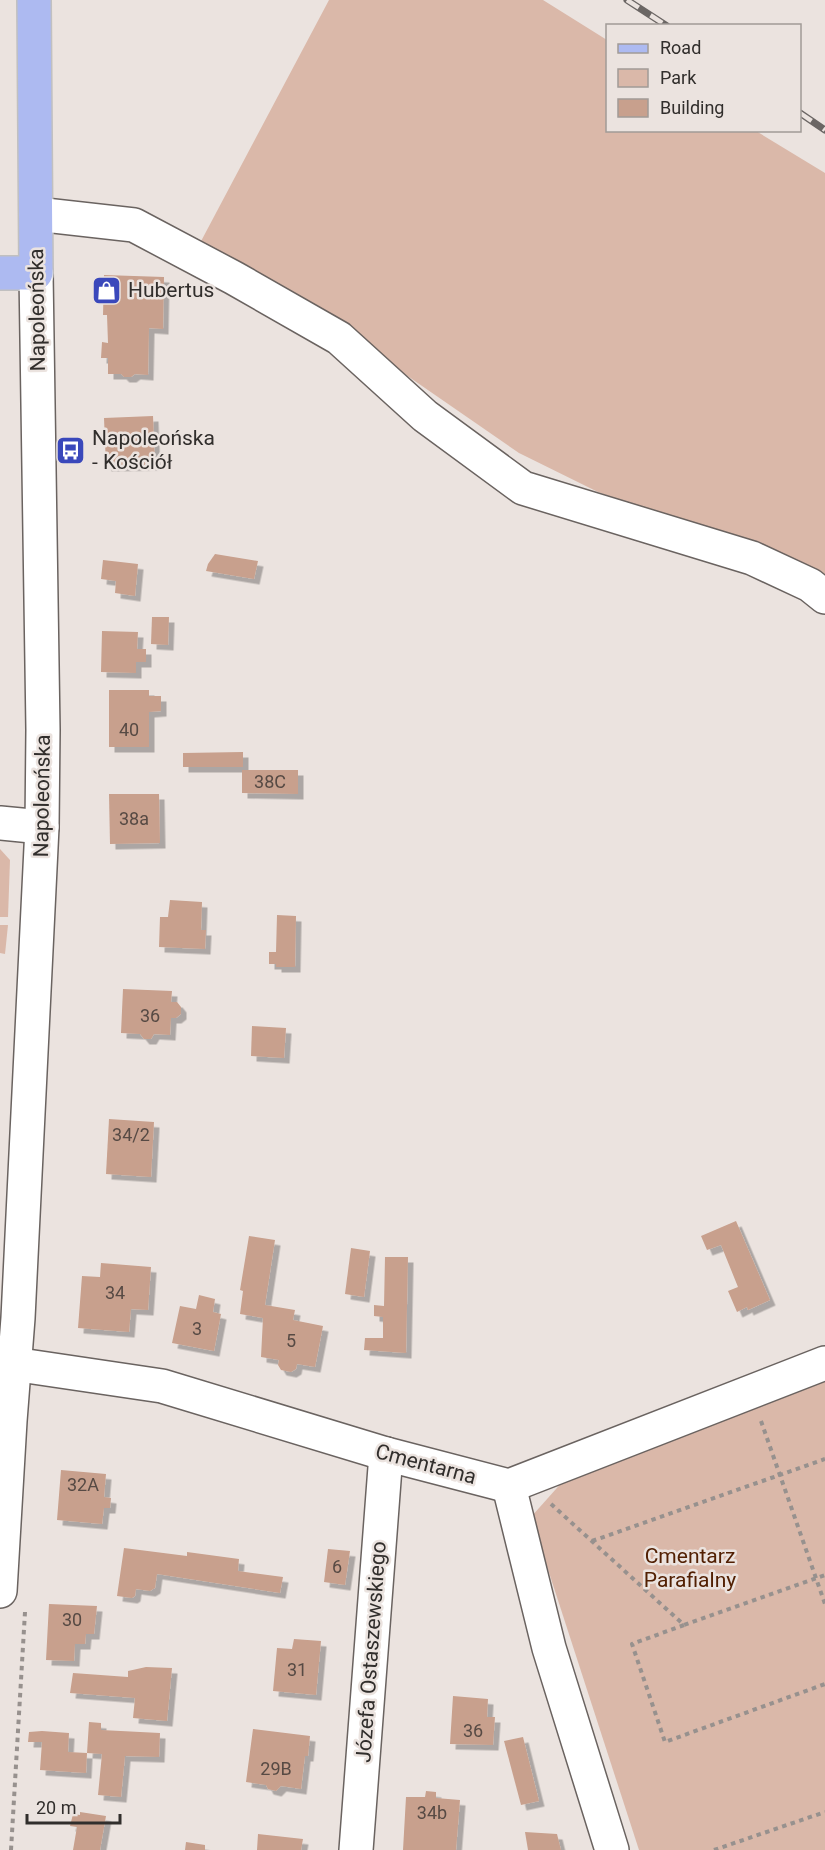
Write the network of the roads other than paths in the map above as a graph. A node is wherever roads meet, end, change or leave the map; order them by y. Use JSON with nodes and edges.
{"nodes":[{"id":1,"x":34,"y":0,"type":"edge"},
{"id":2,"x":36,"y":214,"type":"junction"},
{"id":3,"x":0,"y":273,"type":"edge"},
{"id":4,"x":36,"y":273,"type":"junction"},
{"id":5,"x":825,"y":597,"type":"edge"},
{"id":6,"x":0,"y":823,"type":"edge"},
{"id":7,"x":42,"y":827,"type":"junction"},
{"id":8,"x":7,"y":1363,"type":"edge"},
{"id":9,"x":825,"y":1363,"type":"edge"},
{"id":10,"x":386,"y":1454,"type":"junction"},
{"id":11,"x":510,"y":1493,"type":"junction"},
{"id":12,"x":13,"y":1599,"type":"edge"},
{"id":13,"x":356,"y":1850,"type":"edge"},
{"id":14,"x":612,"y":1850,"type":"edge"}],
"edges":[{"from":1,"to":2,"type":"main road","name":"Napoleońska"},
{"from":2,"to":4,"type":"main road","name":"Napoleońska"},
{"from":2,"to":5,"type":"street"},
{"from":3,"to":4,"type":"main road"},
{"from":4,"to":7,"type":"street","name":"Napoleońska"},
{"from":6,"to":7,"type":"street"},
{"from":7,"to":8,"type":"street","name":"Napoleońska"},
{"from":8,"to":10,"type":"street","name":"Cmentarna"},
{"from":8,"to":12,"type":"street","name":"Napoleońska"},
{"from":9,"to":11,"type":"street"},
{"from":10,"to":11,"type":"street","name":"Cmentarna"},
{"from":10,"to":13,"type":"street","name":"Józefa Ostaszewskiego"},
{"from":11,"to":14,"type":"street"}]}
